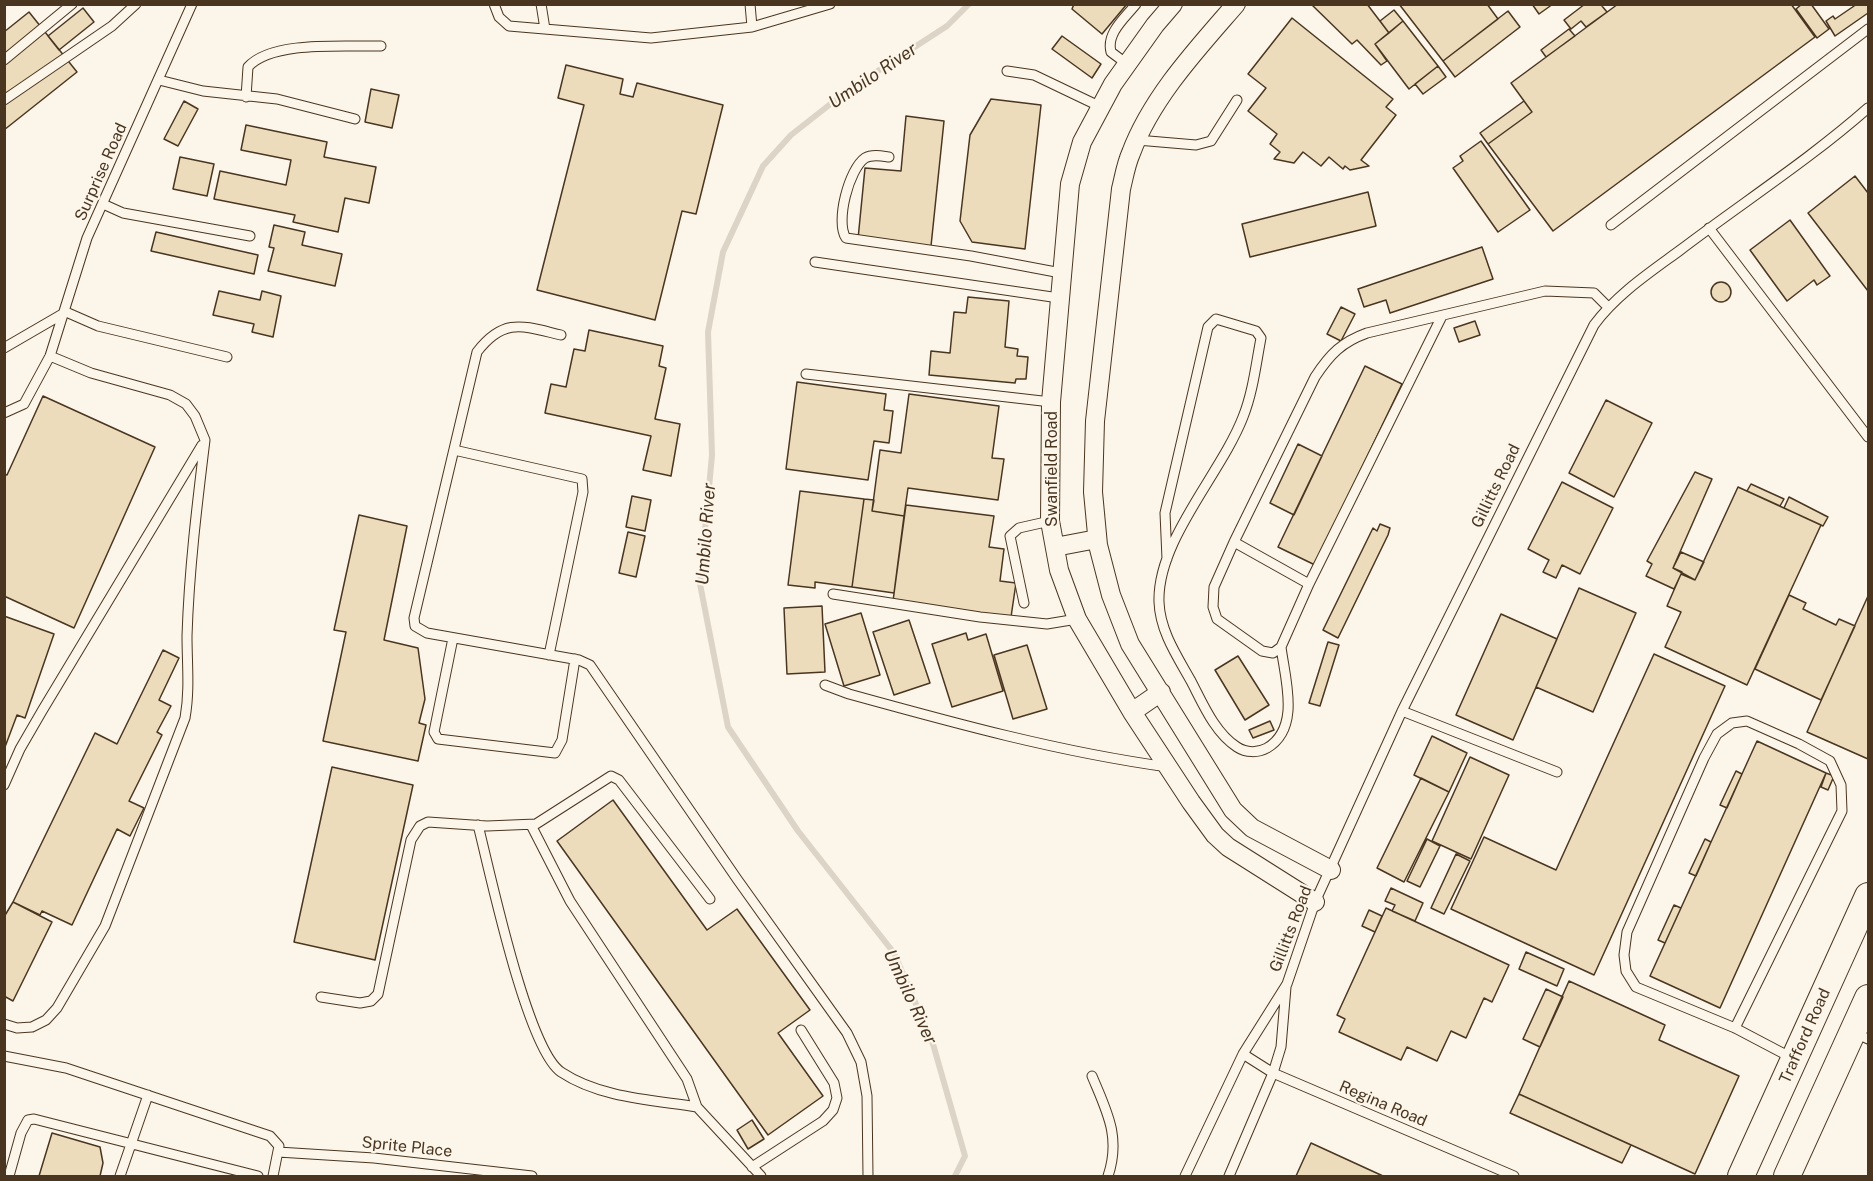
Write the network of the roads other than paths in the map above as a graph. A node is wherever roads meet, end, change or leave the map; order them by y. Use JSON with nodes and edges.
{"nodes":[{"id":1,"x":72,"y":4,"type":"edge"},
{"id":2,"x":136,"y":4,"type":"edge"},
{"id":3,"x":192,"y":4,"type":"edge"},
{"id":4,"x":494,"y":4,"type":"edge"},
{"id":5,"x":541,"y":4,"type":"edge"},
{"id":6,"x":750,"y":4,"type":"edge"},
{"id":7,"x":830,"y":4,"type":"edge"},
{"id":8,"x":1136,"y":4,"type":"edge"},
{"id":9,"x":1173,"y":4,"type":"edge"},
{"id":10,"x":1236,"y":4,"type":"edge"},
{"id":11,"x":752,"y":27,"type":"junction"},
{"id":12,"x":545,"y":29,"type":"junction"},
{"id":13,"x":1869,"y":29,"type":"edge"},
{"id":14,"x":381,"y":46,"type":"dead end"},
{"id":15,"x":4,"y":60,"type":"edge"},
{"id":16,"x":1127,"y":64,"type":"junction"},
{"id":17,"x":1007,"y":71,"type":"dead end"},
{"id":18,"x":159,"y":80,"type":"junction"},
{"id":19,"x":246,"y":98,"type":"junction"},
{"id":20,"x":4,"y":99,"type":"edge"},
{"id":21,"x":1237,"y":100,"type":"dead end"},
{"id":22,"x":1101,"y":106,"type":"junction"},
{"id":23,"x":1869,"y":108,"type":"edge"},
{"id":24,"x":355,"y":119,"type":"dead end"},
{"id":25,"x":1137,"y":140,"type":"junction"},
{"id":26,"x":889,"y":157,"type":"dead end"},
{"id":27,"x":103,"y":204,"type":"junction"},
{"id":28,"x":1611,"y":225,"type":"dead end"},
{"id":29,"x":1709,"y":228,"type":"junction"},
{"id":30,"x":250,"y":236,"type":"dead end"},
{"id":31,"x":815,"y":262,"type":"dead end"},
{"id":32,"x":1061,"y":273,"type":"junction"},
{"id":33,"x":1059,"y":298,"type":"junction"},
{"id":34,"x":1607,"y":306,"type":"junction"},
{"id":35,"x":66,"y":312,"type":"junction"},
{"id":36,"x":1442,"y":316,"type":"junction"},
{"id":37,"x":561,"y":334,"type":"dead end"},
{"id":38,"x":4,"y":348,"type":"edge"},
{"id":39,"x":50,"y":356,"type":"junction"},
{"id":40,"x":227,"y":357,"type":"dead end"},
{"id":41,"x":806,"y":374,"type":"dead end"},
{"id":42,"x":1051,"y":402,"type":"junction"},
{"id":43,"x":4,"y":413,"type":"edge"},
{"id":44,"x":1869,"y":437,"type":"edge"},
{"id":45,"x":205,"y":440,"type":"junction"},
{"id":46,"x":454,"y":450,"type":"junction"},
{"id":47,"x":1050,"y":520,"type":"junction"},
{"id":48,"x":1097,"y":539,"type":"junction"},
{"id":49,"x":1234,"y":542,"type":"junction"},
{"id":50,"x":1054,"y":547,"type":"junction"},
{"id":51,"x":1167,"y":559,"type":"junction"},
{"id":52,"x":1309,"y":584,"type":"junction"},
{"id":53,"x":833,"y":594,"type":"dead end"},
{"id":54,"x":1024,"y":603,"type":"dead end"},
{"id":55,"x":1077,"y":619,"type":"junction"},
{"id":56,"x":453,"y":638,"type":"junction"},
{"id":57,"x":1281,"y":647,"type":"junction"},
{"id":58,"x":549,"y":655,"type":"junction"},
{"id":59,"x":575,"y":659,"type":"junction"},
{"id":60,"x":825,"y":685,"type":"dead end"},
{"id":61,"x":1161,"y":692,"type":"junction"},
{"id":62,"x":1402,"y":711,"type":"junction"},
{"id":63,"x":1132,"y":712,"type":"junction"},
{"id":64,"x":1168,"y":767,"type":"junction"},
{"id":65,"x":1557,"y":772,"type":"dead end"},
{"id":66,"x":4,"y":785,"type":"edge"},
{"id":67,"x":478,"y":825,"type":"junction"},
{"id":68,"x":531,"y":825,"type":"junction"},
{"id":69,"x":1331,"y":870,"type":"junction"},
{"id":70,"x":1869,"y":896,"type":"edge"},
{"id":71,"x":710,"y":899,"type":"dead end"},
{"id":72,"x":1316,"y":902,"type":"junction"},
{"id":73,"x":1287,"y":984,"type":"junction"},
{"id":74,"x":321,"y":997,"type":"dead end"},
{"id":75,"x":1869,"y":998,"type":"edge"},
{"id":76,"x":4,"y":1024,"type":"edge"},
{"id":77,"x":1735,"y":1028,"type":"junction"},
{"id":78,"x":801,"y":1030,"type":"dead end"},
{"id":79,"x":1861,"y":1036,"type":"edge"},
{"id":80,"x":1243,"y":1054,"type":"junction"},
{"id":81,"x":4,"y":1056,"type":"edge"},
{"id":82,"x":1794,"y":1059,"type":"junction"},
{"id":83,"x":1273,"y":1073,"type":"junction"},
{"id":84,"x":1092,"y":1076,"type":"dead end"},
{"id":85,"x":148,"y":1095,"type":"junction"},
{"id":86,"x":697,"y":1107,"type":"junction"},
{"id":87,"x":130,"y":1144,"type":"junction"},
{"id":88,"x":278,"y":1152,"type":"junction"},
{"id":89,"x":752,"y":1167,"type":"junction"},
{"id":90,"x":1504,"y":1174,"type":"edge"},
{"id":91,"x":9,"y":1176,"type":"edge"},
{"id":92,"x":120,"y":1176,"type":"edge"},
{"id":93,"x":258,"y":1176,"type":"edge"},
{"id":94,"x":273,"y":1176,"type":"edge"},
{"id":95,"x":532,"y":1176,"type":"edge"},
{"id":96,"x":761,"y":1176,"type":"edge"},
{"id":97,"x":868,"y":1176,"type":"edge"},
{"id":98,"x":1108,"y":1176,"type":"edge"},
{"id":99,"x":1185,"y":1176,"type":"edge"},
{"id":100,"x":1229,"y":1176,"type":"edge"},
{"id":101,"x":1514,"y":1176,"type":"edge"},
{"id":102,"x":1741,"y":1176,"type":"edge"},
{"id":103,"x":1786,"y":1176,"type":"edge"}],
"edges":[{"from":1,"to":15,"type":"lane"},
{"from":2,"to":20,"type":"lane"},
{"from":3,"to":18,"type":"lane","name":"Surprise Road"},
{"from":4,"to":12,"type":"lane"},
{"from":5,"to":12,"type":"lane"},
{"from":6,"to":11,"type":"lane"},
{"from":7,"to":11,"type":"lane"},
{"from":8,"to":16,"type":"lane"},
{"from":9,"to":16,"type":"street","name":"Swanfield Road"},
{"from":10,"to":25,"type":"street"},
{"from":11,"to":12,"type":"lane"},
{"from":13,"to":28,"type":"lane"},
{"from":14,"to":19,"type":"lane"},
{"from":16,"to":22,"type":"street","name":"Swanfield Road"},
{"from":17,"to":22,"type":"lane"},
{"from":18,"to":19,"type":"lane"},
{"from":18,"to":27,"type":"lane","name":"Surprise Road"},
{"from":19,"to":24,"type":"lane"},
{"from":21,"to":25,"type":"lane"},
{"from":22,"to":32,"type":"street","name":"Swanfield Road"},
{"from":23,"to":29,"type":"lane","name":"Gillitts Road"},
{"from":25,"to":48,"type":"street"},
{"from":26,"to":32,"type":"lane"},
{"from":27,"to":30,"type":"lane"},
{"from":27,"to":35,"type":"lane","name":"Surprise Road"},
{"from":29,"to":34,"type":"lane","name":"Gillitts Road"},
{"from":29,"to":44,"type":"lane"},
{"from":31,"to":33,"type":"lane"},
{"from":32,"to":33,"type":"street","name":"Swanfield Road"},
{"from":33,"to":42,"type":"street","name":"Swanfield Road"},
{"from":34,"to":36,"type":"lane"},
{"from":34,"to":62,"type":"lane","name":"Gillitts Road"},
{"from":35,"to":38,"type":"lane"},
{"from":35,"to":39,"type":"lane","name":"Surprise Road"},
{"from":35,"to":40,"type":"lane"},
{"from":36,"to":49,"type":"lane"},
{"from":36,"to":52,"type":"lane"},
{"from":37,"to":46,"type":"lane"},
{"from":39,"to":43,"type":"lane","name":"Surprise Road"},
{"from":39,"to":45,"type":"lane"},
{"from":41,"to":42,"type":"lane"},
{"from":42,"to":47,"type":"street","name":"Swanfield Road"},
{"from":45,"to":66,"type":"lane"},
{"from":45,"to":76,"type":"lane"},
{"from":46,"to":56,"type":"lane"},
{"from":46,"to":58,"type":"lane"},
{"from":47,"to":50,"type":"street","name":"Swanfield Road"},
{"from":47,"to":54,"type":"lane"},
{"from":48,"to":50,"type":"street"},
{"from":48,"to":61,"type":"street"},
{"from":49,"to":52,"type":"lane"},
{"from":49,"to":57,"type":"lane"},
{"from":50,"to":55,"type":"street","name":"Swanfield Road"},
{"from":51,"to":51,"type":"lane"},
{"from":51,"to":57,"type":"lane"},
{"from":52,"to":57,"type":"lane"},
{"from":53,"to":55,"type":"lane"},
{"from":55,"to":63,"type":"street","name":"Swanfield Road"},
{"from":56,"to":58,"type":"lane"},
{"from":56,"to":59,"type":"lane"},
{"from":58,"to":59,"type":"lane"},
{"from":59,"to":97,"type":"lane"},
{"from":60,"to":64,"type":"lane"},
{"from":61,"to":63,"type":"street"},
{"from":61,"to":69,"type":"street"},
{"from":62,"to":65,"type":"lane"},
{"from":62,"to":69,"type":"lane","name":"Gillitts Road"},
{"from":63,"to":64,"type":"street","name":"Swanfield Road"},
{"from":64,"to":72,"type":"street","name":"Swanfield Road"},
{"from":67,"to":68,"type":"lane"},
{"from":67,"to":74,"type":"lane"},
{"from":67,"to":86,"type":"lane"},
{"from":68,"to":71,"type":"lane"},
{"from":68,"to":86,"type":"lane"},
{"from":69,"to":72,"type":"lane","name":"Gillitts Road"},
{"from":70,"to":82,"type":"street","name":"Trafford Road"},
{"from":72,"to":73,"type":"lane","name":"Gillitts Road"},
{"from":73,"to":80,"type":"lane","name":"Gillitts Road"},
{"from":73,"to":83,"type":"lane","name":"Gillitts Road"},
{"from":75,"to":79,"type":"street"},
{"from":77,"to":77,"type":"lane"},
{"from":77,"to":82,"type":"lane"},
{"from":78,"to":89,"type":"lane"},
{"from":79,"to":103,"type":"street"},
{"from":80,"to":83,"type":"lane","name":"Regina Road"},
{"from":80,"to":99,"type":"lane","name":"Gillitts Road"},
{"from":81,"to":85,"type":"lane"},
{"from":82,"to":102,"type":"street","name":"Trafford Road"},
{"from":83,"to":90,"type":"lane","name":"Regina Road"},
{"from":83,"to":100,"type":"lane","name":"Gillitts Road"},
{"from":84,"to":98,"type":"lane"},
{"from":85,"to":87,"type":"lane"},
{"from":85,"to":88,"type":"lane"},
{"from":86,"to":89,"type":"lane"},
{"from":87,"to":91,"type":"lane"},
{"from":87,"to":92,"type":"lane"},
{"from":87,"to":93,"type":"lane"},
{"from":88,"to":94,"type":"lane"},
{"from":88,"to":95,"type":"lane","name":"Sprite Place"},
{"from":89,"to":96,"type":"lane"},
{"from":90,"to":101,"type":"lane","name":"Regina Road"}]}
